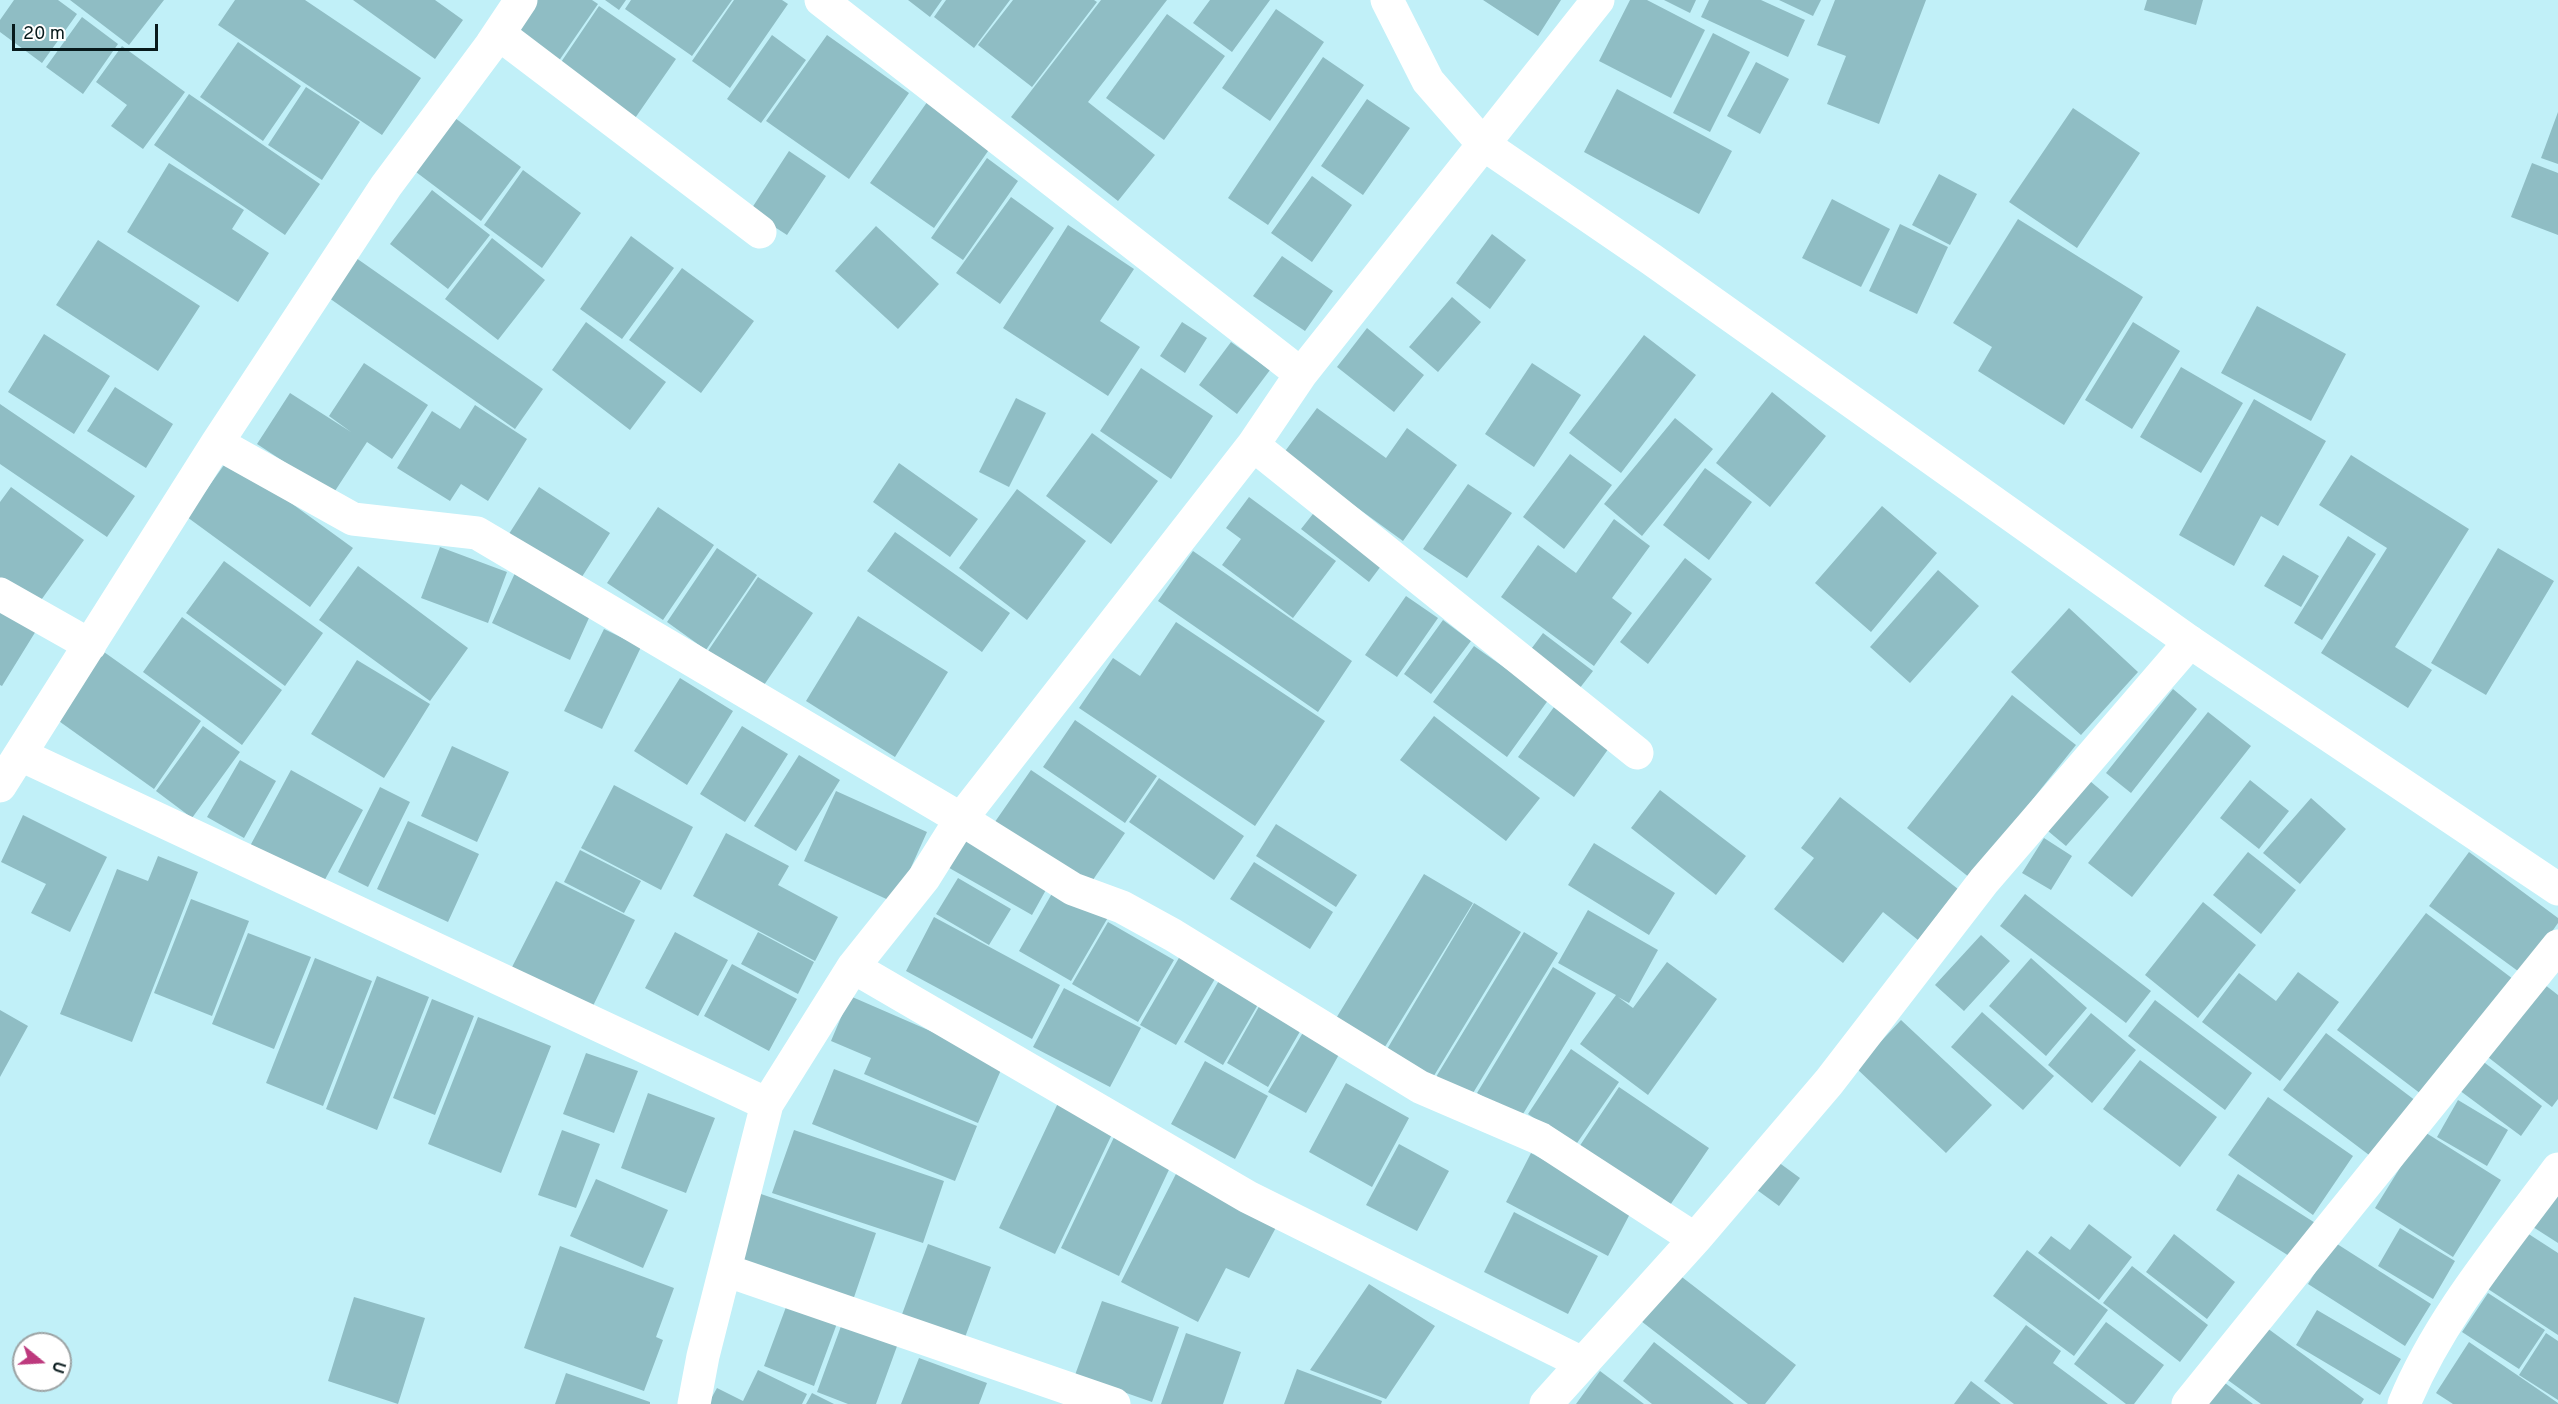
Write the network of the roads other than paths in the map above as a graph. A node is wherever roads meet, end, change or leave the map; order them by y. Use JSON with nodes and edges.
{"nodes":[{"id":1,"x":521,"y":0,"type":"edge"},
{"id":2,"x":821,"y":0,"type":"edge"},
{"id":3,"x":1387,"y":0,"type":"edge"},
{"id":4,"x":1598,"y":0,"type":"edge"},
{"id":5,"x":499,"y":34,"type":"junction"},
{"id":6,"x":1483,"y":144,"type":"junction"},
{"id":7,"x":760,"y":232,"type":"dead end"},
{"id":8,"x":1301,"y":375,"type":"junction"},
{"id":9,"x":217,"y":443,"type":"junction"},
{"id":10,"x":1253,"y":444,"type":"junction"},
{"id":11,"x":0,"y":594,"type":"edge"},
{"id":12,"x":2190,"y":642,"type":"junction"},
{"id":13,"x":90,"y":645,"type":"junction"},
{"id":14,"x":1637,"y":753,"type":"dead end"},
{"id":15,"x":21,"y":755,"type":"junction"},
{"id":16,"x":0,"y":786,"type":"edge"},
{"id":17,"x":961,"y":819,"type":"junction"},
{"id":18,"x":2558,"y":890,"type":"edge"},
{"id":19,"x":2558,"y":946,"type":"edge"},
{"id":20,"x":853,"y":967,"type":"junction"},
{"id":21,"x":767,"y":1104,"type":"junction"},
{"id":22,"x":2558,"y":1169,"type":"edge"},
{"id":23,"x":1695,"y":1239,"type":"junction"},
{"id":24,"x":725,"y":1270,"type":"junction"},
{"id":25,"x":1582,"y":1363,"type":"junction"},
{"id":26,"x":694,"y":1404,"type":"edge"},
{"id":27,"x":1114,"y":1404,"type":"edge"},
{"id":28,"x":1545,"y":1404,"type":"edge"},
{"id":29,"x":2188,"y":1404,"type":"edge"},
{"id":30,"x":2404,"y":1404,"type":"edge"}],
"edges":[{"from":1,"to":5,"type":"street"},
{"from":2,"to":8,"type":"street"},
{"from":3,"to":6,"type":"street"},
{"from":4,"to":6,"type":"street"},
{"from":5,"to":7,"type":"street"},
{"from":5,"to":9,"type":"street"},
{"from":6,"to":8,"type":"street"},
{"from":6,"to":12,"type":"street"},
{"from":8,"to":10,"type":"street"},
{"from":9,"to":13,"type":"street"},
{"from":9,"to":17,"type":"street"},
{"from":10,"to":14,"type":"street"},
{"from":10,"to":17,"type":"street"},
{"from":11,"to":13,"type":"street"},
{"from":12,"to":18,"type":"street"},
{"from":12,"to":23,"type":"street"},
{"from":13,"to":15,"type":"street"},
{"from":15,"to":16,"type":"street"},
{"from":15,"to":21,"type":"street"},
{"from":17,"to":20,"type":"street"},
{"from":17,"to":23,"type":"street"},
{"from":19,"to":29,"type":"street"},
{"from":20,"to":21,"type":"street"},
{"from":20,"to":25,"type":"street"},
{"from":21,"to":24,"type":"street"},
{"from":22,"to":30,"type":"street"},
{"from":23,"to":25,"type":"street"},
{"from":24,"to":26,"type":"street"},
{"from":24,"to":27,"type":"street"},
{"from":25,"to":28,"type":"street"}]}
